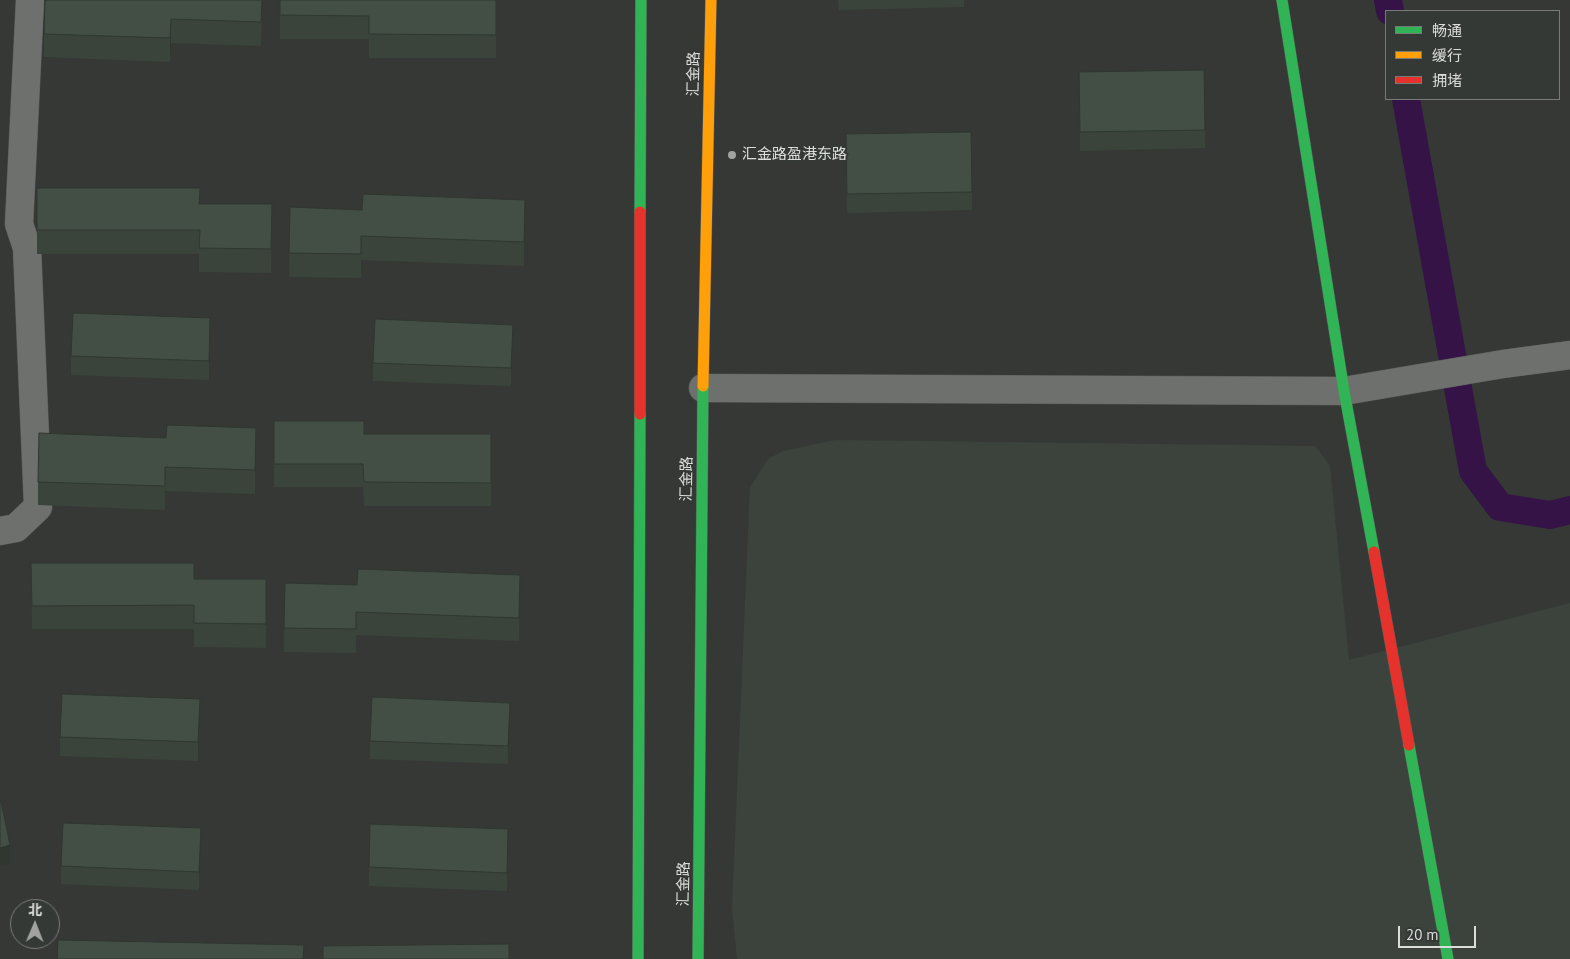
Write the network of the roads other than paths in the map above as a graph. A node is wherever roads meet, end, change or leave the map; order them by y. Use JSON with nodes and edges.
{"nodes":[{"id":1,"x":30,"y":0,"type":"edge"},
{"id":2,"x":642,"y":0,"type":"edge"},
{"id":3,"x":711,"y":0,"type":"edge"},
{"id":4,"x":1282,"y":0,"type":"edge"},
{"id":5,"x":1570,"y":355,"type":"edge"},
{"id":6,"x":703,"y":388,"type":"junction"},
{"id":7,"x":1344,"y":391,"type":"junction"},
{"id":8,"x":0,"y":531,"type":"edge"},
{"id":9,"x":638,"y":959,"type":"edge"},
{"id":10,"x":698,"y":959,"type":"edge"},
{"id":11,"x":1448,"y":959,"type":"edge"}],
"edges":[{"from":1,"to":8,"type":"street"},
{"from":2,"to":9,"type":"main road"},
{"from":3,"to":6,"type":"main road","name":"汇金路"},
{"from":4,"to":7,"type":"main road"},
{"from":5,"to":7,"type":"street"},
{"from":6,"to":7,"type":"street"},
{"from":6,"to":10,"type":"main road","name":"汇金路"},
{"from":7,"to":11,"type":"main road"}]}
